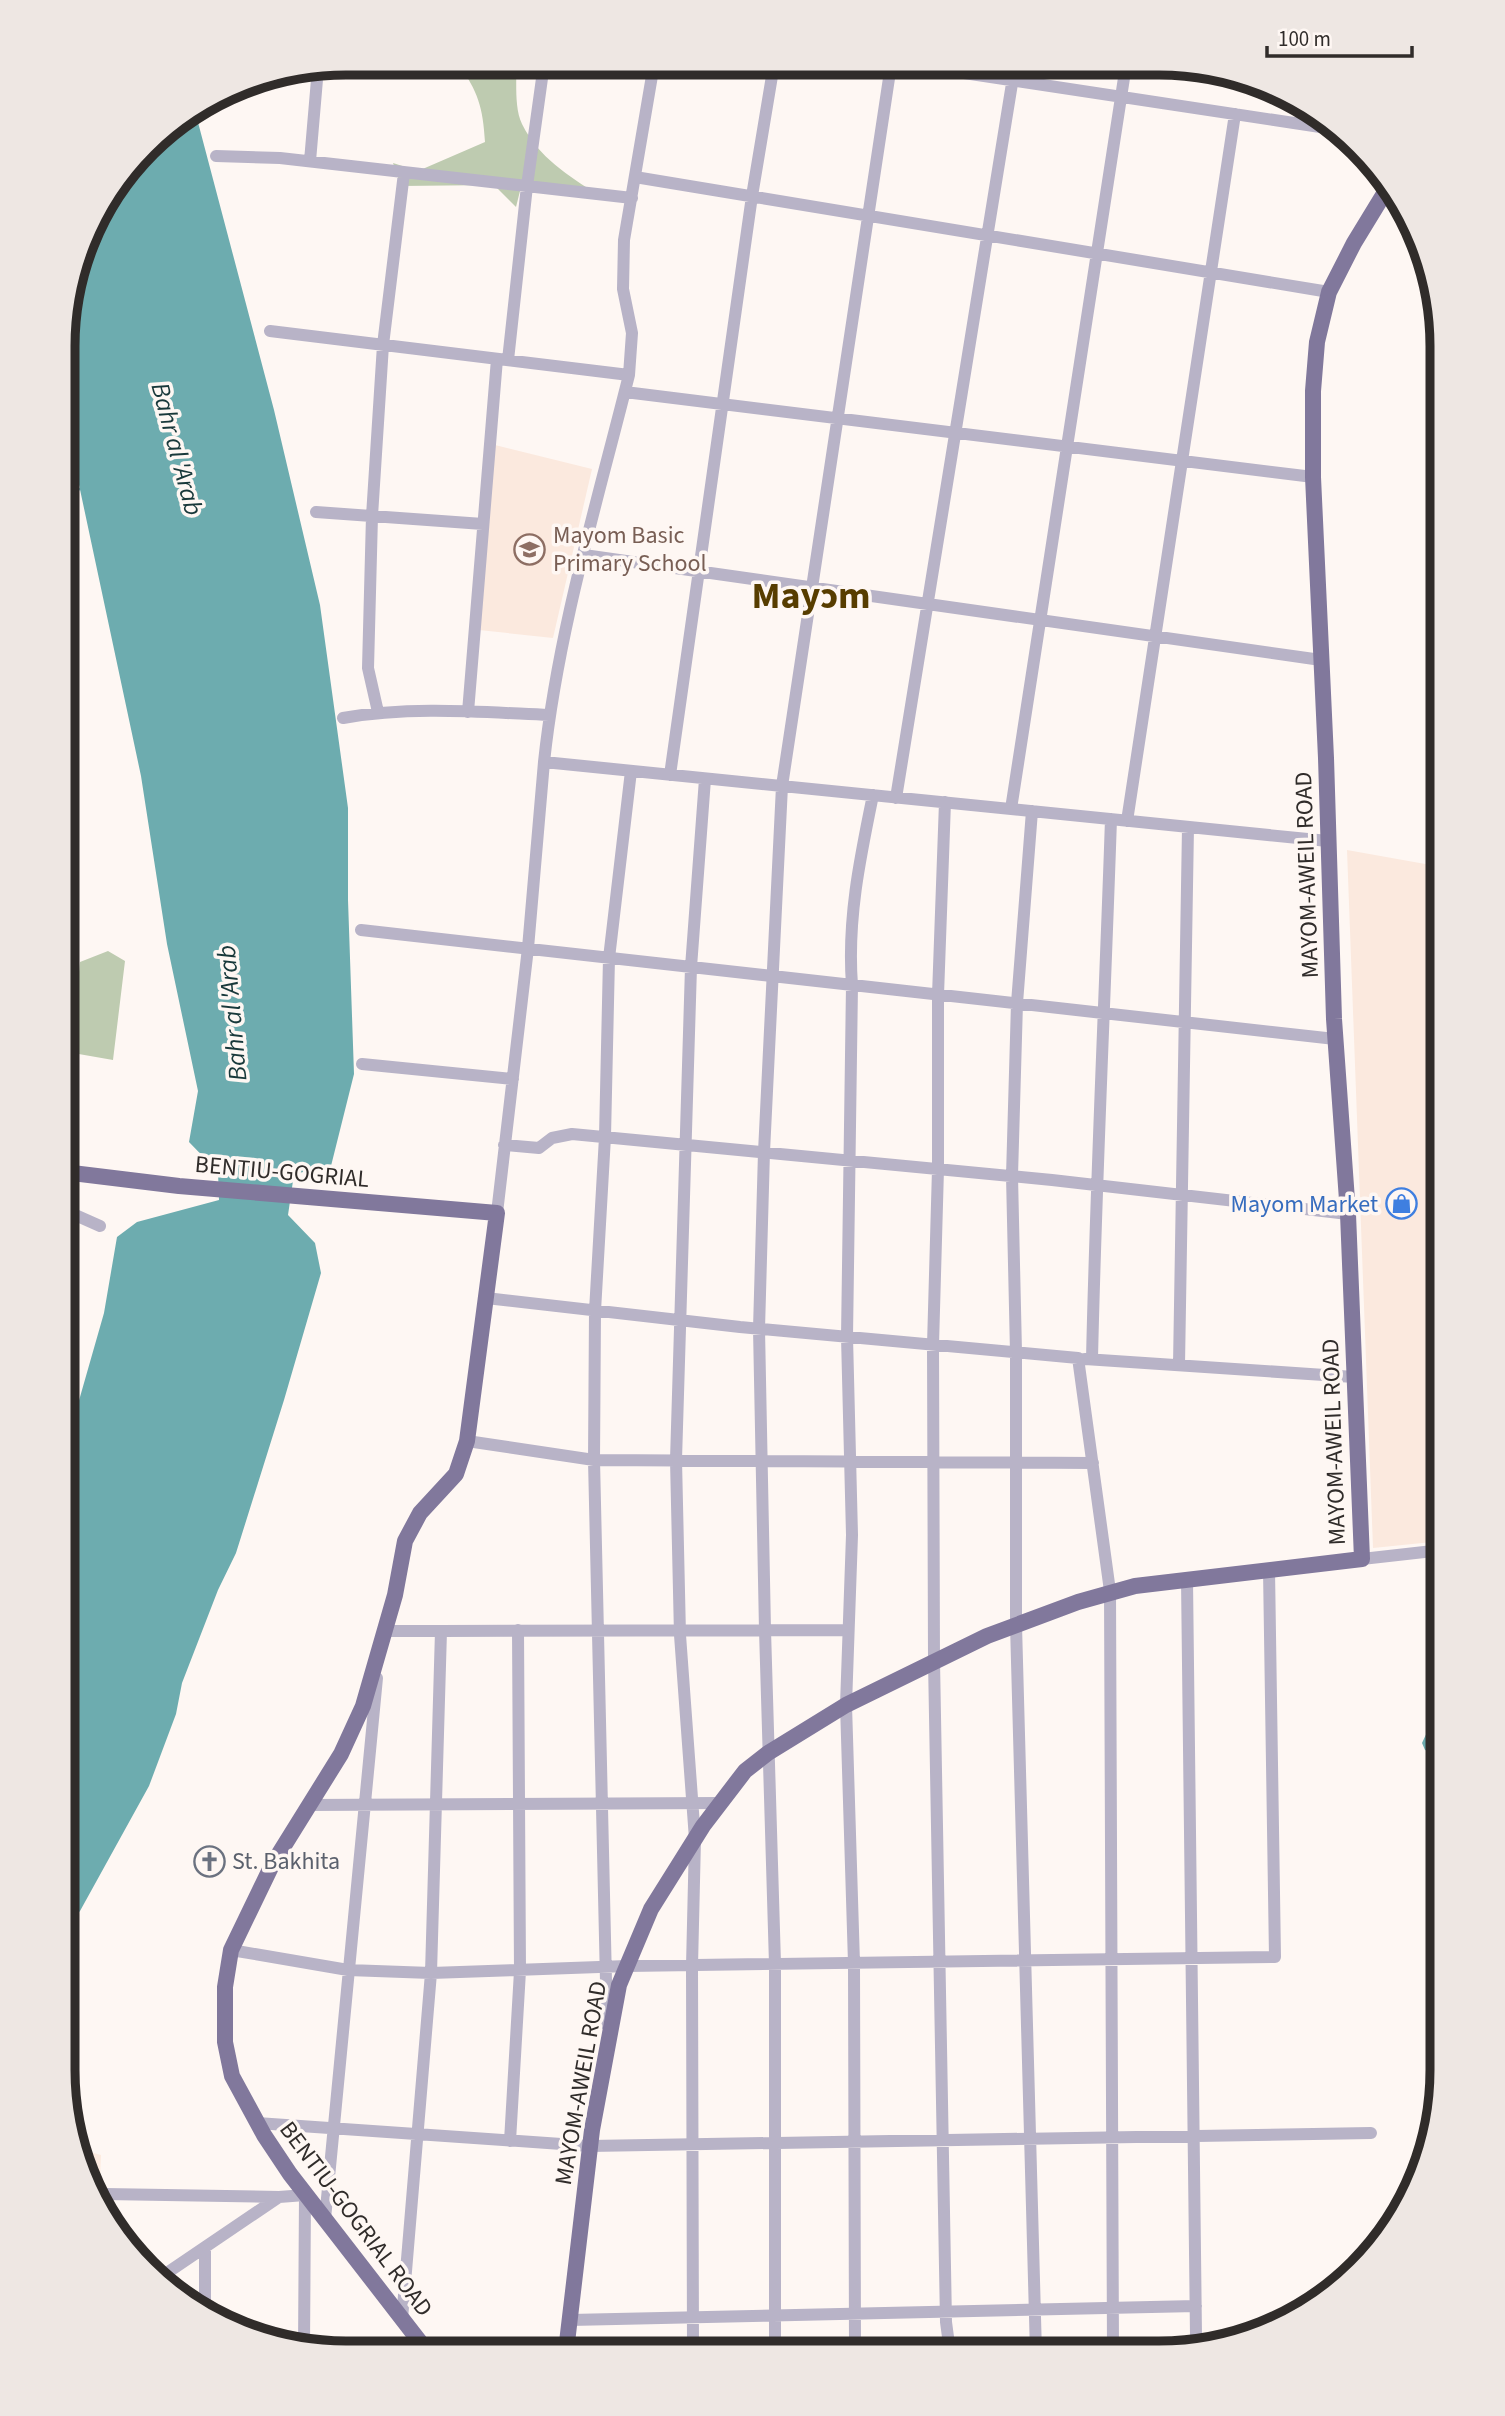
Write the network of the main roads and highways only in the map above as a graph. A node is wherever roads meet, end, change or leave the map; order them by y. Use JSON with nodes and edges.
{"nodes":[{"id":1,"x":1383,"y":195,"type":"edge"},
{"id":2,"x":75,"y":1173,"type":"edge"},
{"id":3,"x":497,"y":1213,"type":"joint"},
{"id":4,"x":419,"y":2341,"type":"edge"},
{"id":5,"x":567,"y":2341,"type":"edge"}],
"edges":[{"from":1,"to":5,"type":"main road","name":"MAYOM-AWEIL ROAD"},
{"from":2,"to":3,"type":"main road","name":"BENTIU-GOGRIAL"},
{"from":3,"to":4,"type":"main road","name":"BENTIU-GOGRIAL ROAD"}]}
